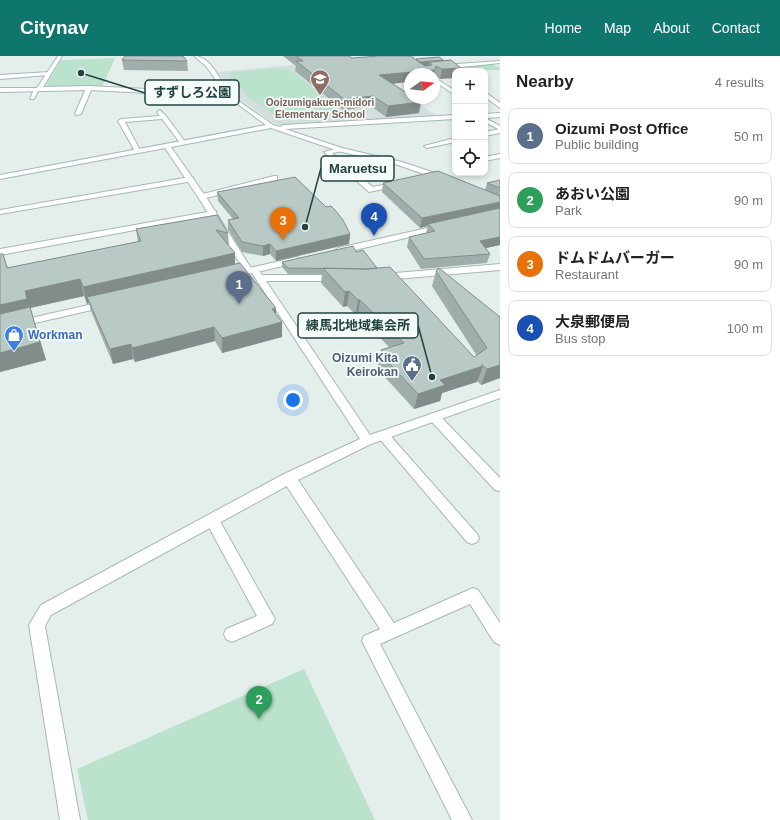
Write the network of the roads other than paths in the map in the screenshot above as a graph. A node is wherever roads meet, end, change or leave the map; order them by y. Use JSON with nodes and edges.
{"nodes":[{"id":1,"x":60,"y":56,"type":"edge"},
{"id":2,"x":196,"y":56,"type":"edge"},
{"id":3,"x":412,"y":56,"type":"edge"},
{"id":4,"x":488,"y":56,"type":"edge"},
{"id":5,"x":400,"y":57,"type":"junction"},
{"id":6,"x":393,"y":58,"type":"edge"},
{"id":7,"x":499,"y":62,"type":"edge"},
{"id":8,"x":416,"y":68,"type":"edge"},
{"id":9,"x":434,"y":68,"type":"edge"},
{"id":10,"x":48,"y":73,"type":"junction"},
{"id":11,"x":0,"y":77,"type":"edge"},
{"id":12,"x":440,"y":83,"type":"edge"},
{"id":13,"x":89,"y":88,"type":"junction"},
{"id":14,"x":39,"y":89,"type":"junction"},
{"id":15,"x":0,"y":90,"type":"edge"},
{"id":16,"x":452,"y":91,"type":"edge"},
{"id":17,"x":229,"y":95,"type":"junction"},
{"id":18,"x":488,"y":96,"type":"edge"},
{"id":19,"x":32,"y":98,"type":"dead end"},
{"id":20,"x":500,"y":106,"type":"edge"},
{"id":21,"x":159,"y":111,"type":"dead end"},
{"id":22,"x":78,"y":114,"type":"dead end"},
{"id":23,"x":500,"y":115,"type":"edge"},
{"id":24,"x":488,"y":116,"type":"edge"},
{"id":25,"x":164,"y":117,"type":"junction"},
{"id":26,"x":452,"y":117,"type":"edge"},
{"id":27,"x":488,"y":122,"type":"edge"},
{"id":28,"x":274,"y":127,"type":"junction"},
{"id":29,"x":500,"y":130,"type":"edge"},
{"id":30,"x":488,"y":133,"type":"edge"},
{"id":31,"x":452,"y":141,"type":"edge"},
{"id":32,"x":183,"y":143,"type":"junction"},
{"id":33,"x":167,"y":146,"type":"junction"},
{"id":34,"x":427,"y":146,"type":"dead end"},
{"id":35,"x":340,"y":150,"type":"junction"},
{"id":36,"x":138,"y":152,"type":"junction"},
{"id":37,"x":500,"y":156,"type":"edge"},
{"id":38,"x":488,"y":158,"type":"edge"},
{"id":39,"x":438,"y":176,"type":"junction"},
{"id":40,"x":0,"y":177,"type":"edge"},
{"id":41,"x":274,"y":178,"type":"dead end"},
{"id":42,"x":190,"y":179,"type":"junction"},
{"id":43,"x":423,"y":179,"type":"edge"},
{"id":44,"x":409,"y":182,"type":"edge"},
{"id":45,"x":452,"y":182,"type":"edge"},
{"id":46,"x":202,"y":197,"type":"junction"},
{"id":47,"x":0,"y":212,"type":"edge"},
{"id":48,"x":213,"y":213,"type":"junction"},
{"id":49,"x":448,"y":225,"type":"edge"},
{"id":50,"x":0,"y":252,"type":"edge"},
{"id":51,"x":329,"y":253,"type":"edge"},
{"id":52,"x":307,"y":258,"type":"edge"},
{"id":53,"x":500,"y":267,"type":"edge"},
{"id":54,"x":254,"y":273,"type":"junction"},
{"id":55,"x":221,"y":278,"type":"edge"},
{"id":56,"x":343,"y":278,"type":"edge"},
{"id":57,"x":373,"y":278,"type":"edge"},
{"id":58,"x":114,"y":302,"type":"edge"},
{"id":59,"x":0,"y":328,"type":"edge"},
{"id":60,"x":500,"y":394,"type":"edge"},
{"id":61,"x":434,"y":417,"type":"junction"},
{"id":62,"x":384,"y":435,"type":"junction"},
{"id":63,"x":367,"y":441,"type":"junction"},
{"id":64,"x":289,"y":478,"type":"junction"},
{"id":65,"x":500,"y":486,"type":"edge"},
{"id":66,"x":212,"y":520,"type":"junction"},
{"id":67,"x":472,"y":538,"type":"dead end"},
{"id":68,"x":390,"y":631,"type":"junction"},
{"id":69,"x":232,"y":634,"type":"dead end"},
{"id":70,"x":500,"y":637,"type":"edge"},
{"id":71,"x":70,"y":820,"type":"edge"},
{"id":72,"x":462,"y":820,"type":"edge"}],
"edges":[{"from":1,"to":10,"type":"street"},
{"from":2,"to":17,"type":"street"},
{"from":3,"to":5,"type":"street"},
{"from":4,"to":7,"type":"street"},
{"from":5,"to":6,"type":"street"},
{"from":5,"to":8,"type":"street"},
{"from":7,"to":9,"type":"street"},
{"from":10,"to":11,"type":"street"},
{"from":10,"to":14,"type":"street"},
{"from":12,"to":16,"type":"street"},
{"from":13,"to":14,"type":"street"},
{"from":13,"to":17,"type":"street"},
{"from":13,"to":22,"type":"street"},
{"from":14,"to":15,"type":"street"},
{"from":14,"to":19,"type":"street"},
{"from":17,"to":28,"type":"street"},
{"from":18,"to":20,"type":"street"},
{"from":21,"to":25,"type":"street"},
{"from":23,"to":24,"type":"street"},
{"from":25,"to":32,"type":"street"},
{"from":25,"to":36,"type":"street"},
{"from":26,"to":28,"type":"street"},
{"from":27,"to":29,"type":"street"},
{"from":28,"to":32,"type":"street"},
{"from":28,"to":35,"type":"street"},
{"from":29,"to":30,"type":"street"},
{"from":31,"to":34,"type":"street"},
{"from":32,"to":33,"type":"street"},
{"from":33,"to":36,"type":"street"},
{"from":33,"to":42,"type":"street"},
{"from":35,"to":39,"type":"street"},
{"from":35,"to":44,"type":"street"},
{"from":36,"to":40,"type":"street"},
{"from":37,"to":38,"type":"street"},
{"from":39,"to":43,"type":"street"},
{"from":39,"to":45,"type":"street"},
{"from":41,"to":46,"type":"street"},
{"from":42,"to":46,"type":"street"},
{"from":42,"to":47,"type":"street"},
{"from":46,"to":48,"type":"street"},
{"from":48,"to":50,"type":"street"},
{"from":48,"to":54,"type":"street"},
{"from":49,"to":51,"type":"street"},
{"from":52,"to":54,"type":"street"},
{"from":53,"to":57,"type":"street"},
{"from":54,"to":55,"type":"street"},
{"from":54,"to":56,"type":"street"},
{"from":54,"to":63,"type":"street"},
{"from":58,"to":59,"type":"street"},
{"from":60,"to":61,"type":"street"},
{"from":61,"to":62,"type":"street"},
{"from":61,"to":65,"type":"street"},
{"from":62,"to":63,"type":"street"},
{"from":62,"to":67,"type":"street"},
{"from":63,"to":64,"type":"street"},
{"from":64,"to":66,"type":"street"},
{"from":64,"to":68,"type":"street"},
{"from":66,"to":69,"type":"street"},
{"from":66,"to":71,"type":"street"},
{"from":68,"to":70,"type":"street"},
{"from":68,"to":72,"type":"street"}]}
